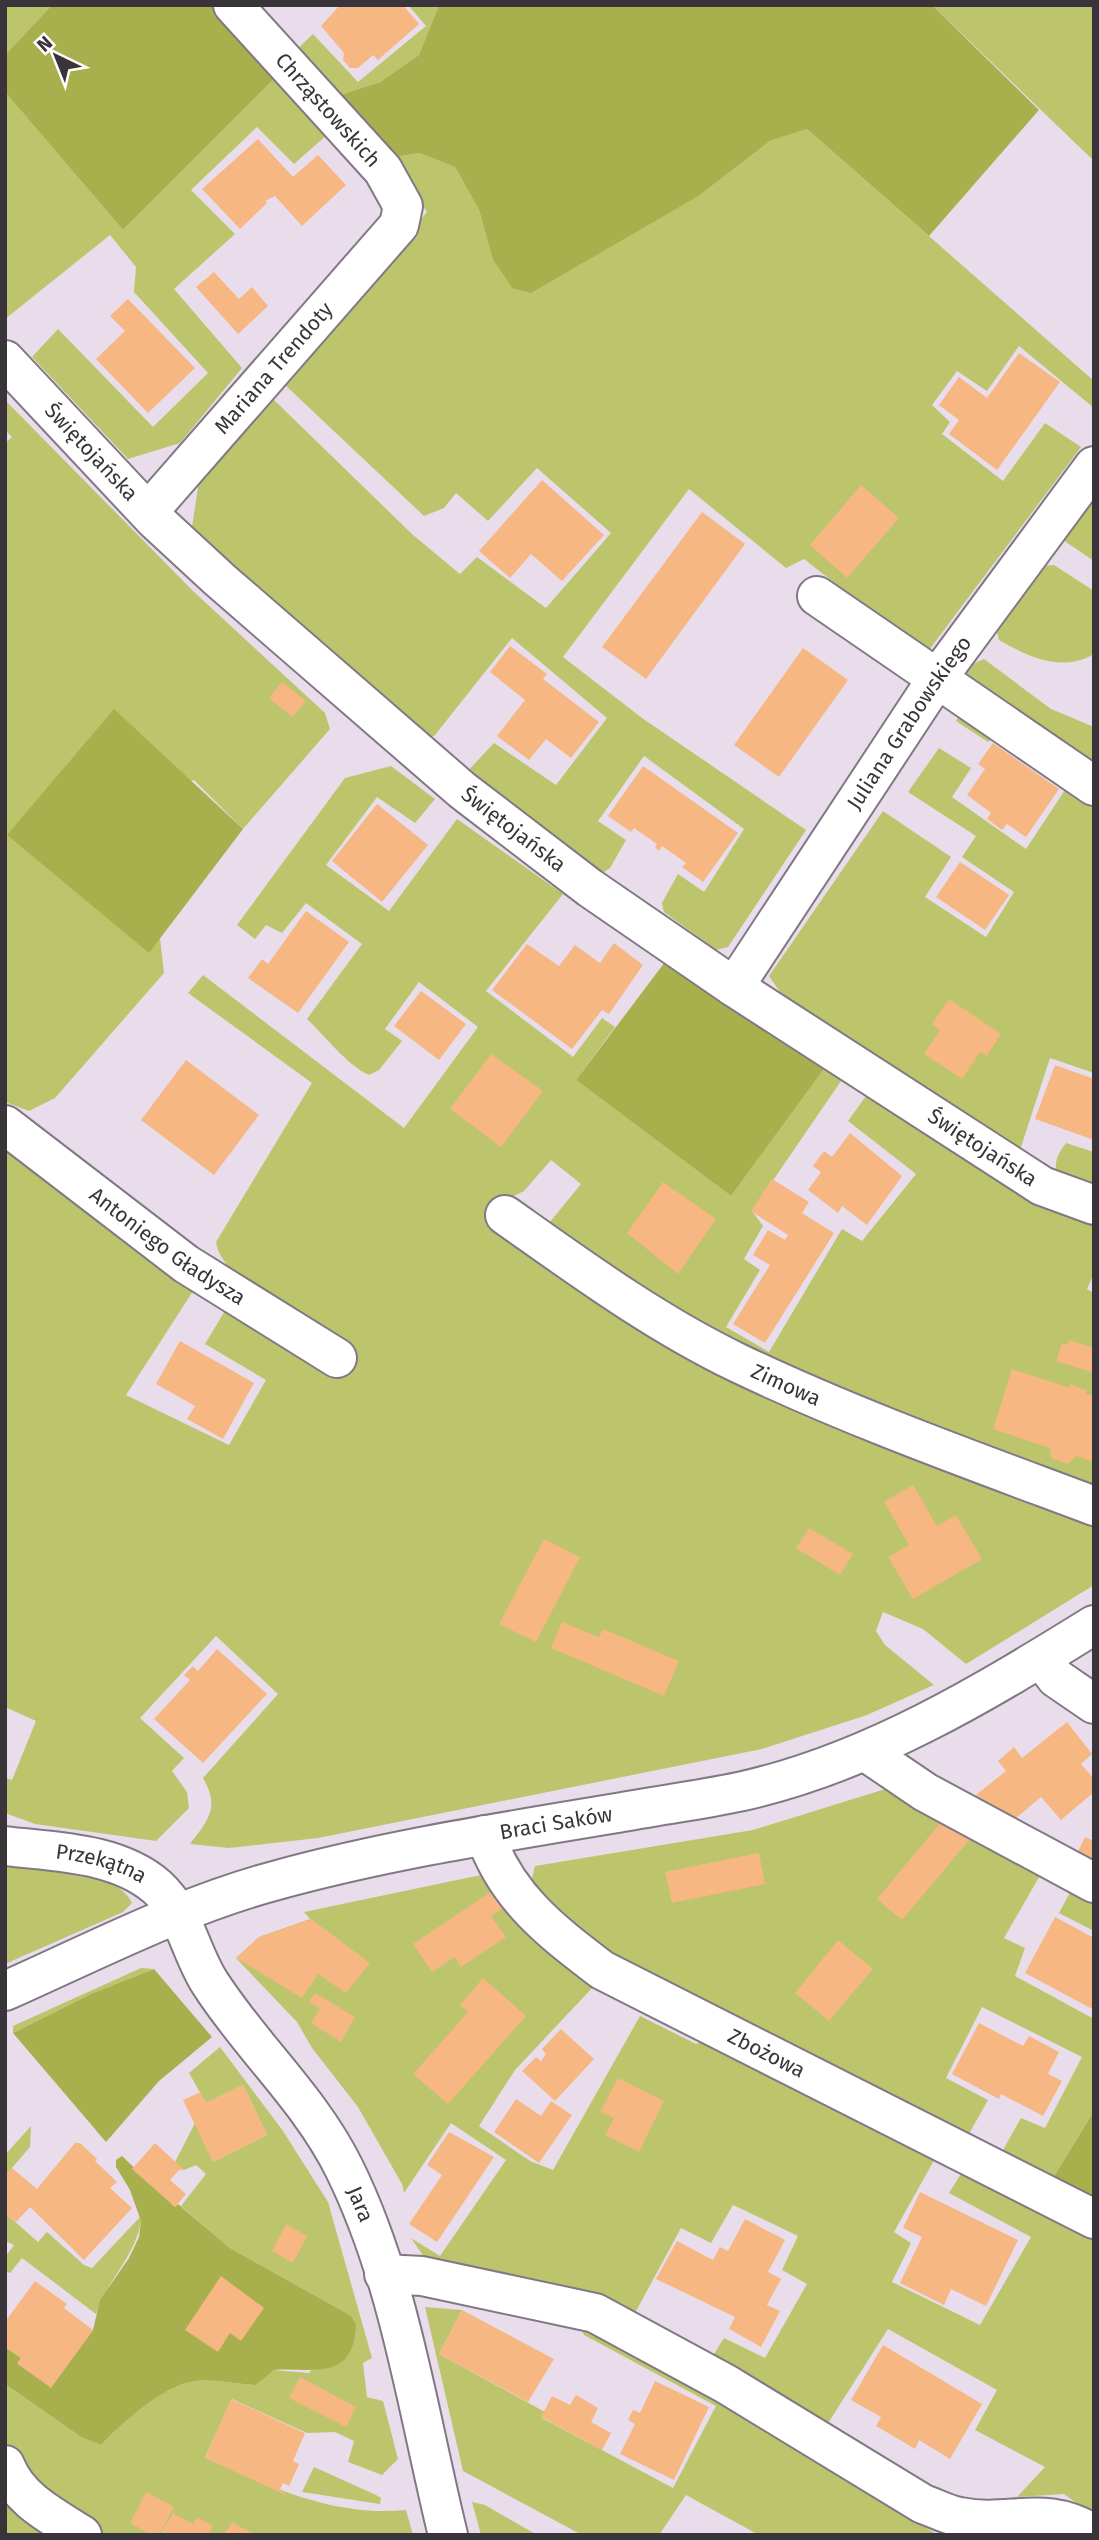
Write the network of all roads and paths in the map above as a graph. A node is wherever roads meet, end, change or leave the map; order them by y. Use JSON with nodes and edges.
{"nodes":[{"id":1,"x":233,"y":5,"type":"edge"},
{"id":2,"x":399,"y":225,"type":"joint"},
{"id":3,"x":5,"y":360,"type":"edge"},
{"id":4,"x":1094,"y":466,"type":"edge"},
{"id":5,"x":148,"y":512,"type":"junction"},
{"id":6,"x":817,"y":596,"type":"dead end"},
{"id":7,"x":936,"y":680,"type":"junction"},
{"id":8,"x":1094,"y":786,"type":"edge"},
{"id":9,"x":734,"y":987,"type":"junction"},
{"id":10,"x":5,"y":1125,"type":"edge"},
{"id":11,"x":1094,"y":1205,"type":"edge"},
{"id":12,"x":505,"y":1215,"type":"dead end"},
{"id":13,"x":337,"y":1357,"type":"dead end"},
{"id":14,"x":1094,"y":1506,"type":"edge"},
{"id":15,"x":1094,"y":1625,"type":"edge"},
{"id":16,"x":1041,"y":1658,"type":"junction"},
{"id":17,"x":1094,"y":1704,"type":"edge"},
{"id":18,"x":866,"y":1752,"type":"junction"},
{"id":19,"x":485,"y":1835,"type":"junction"},
{"id":20,"x":5,"y":1846,"type":"edge"},
{"id":21,"x":1094,"y":1883,"type":"edge"},
{"id":22,"x":180,"y":1915,"type":"junction"},
{"id":23,"x":5,"y":1991,"type":"edge"},
{"id":24,"x":1094,"y":2219,"type":"edge"},
{"id":25,"x":384,"y":2274,"type":"junction"},
{"id":26,"x":5,"y":2465,"type":"edge"},
{"id":27,"x":1094,"y":2534,"type":"edge"},
{"id":28,"x":82,"y":2535,"type":"edge"},
{"id":29,"x":448,"y":2535,"type":"edge"}],
"edges":[{"from":1,"to":2,"type":"street","name":"Chrząstowskich"},
{"from":2,"to":5,"type":"street","name":"Mariana Trendoty"},
{"from":3,"to":5,"type":"street","name":"Świętojańska"},
{"from":4,"to":7,"type":"street","name":"Juliana Grabowskiego"},
{"from":5,"to":9,"type":"street","name":"Świętojańska"},
{"from":6,"to":7,"type":"street"},
{"from":7,"to":8,"type":"street"},
{"from":7,"to":9,"type":"street","name":"Juliana Grabowskiego"},
{"from":9,"to":11,"type":"street","name":"Świętojańska"},
{"from":10,"to":13,"type":"street","name":"Antoniego Gładysza"},
{"from":12,"to":14,"type":"street","name":"Zimowa"},
{"from":15,"to":16,"type":"street","name":"Braci Saków"},
{"from":16,"to":17,"type":"street"},
{"from":16,"to":18,"type":"street","name":"Braci Saków"},
{"from":18,"to":19,"type":"street","name":"Braci Saków"},
{"from":18,"to":21,"type":"street"},
{"from":19,"to":22,"type":"street","name":"Braci Saków"},
{"from":19,"to":24,"type":"street","name":"Zbożowa"},
{"from":20,"to":22,"type":"street","name":"Przekątna"},
{"from":22,"to":23,"type":"street","name":"Braci Saków"},
{"from":22,"to":25,"type":"street","name":"Jara"},
{"from":25,"to":27,"type":"street"},
{"from":25,"to":29,"type":"street","name":"Jara"},
{"from":26,"to":28,"type":"street"}]}
